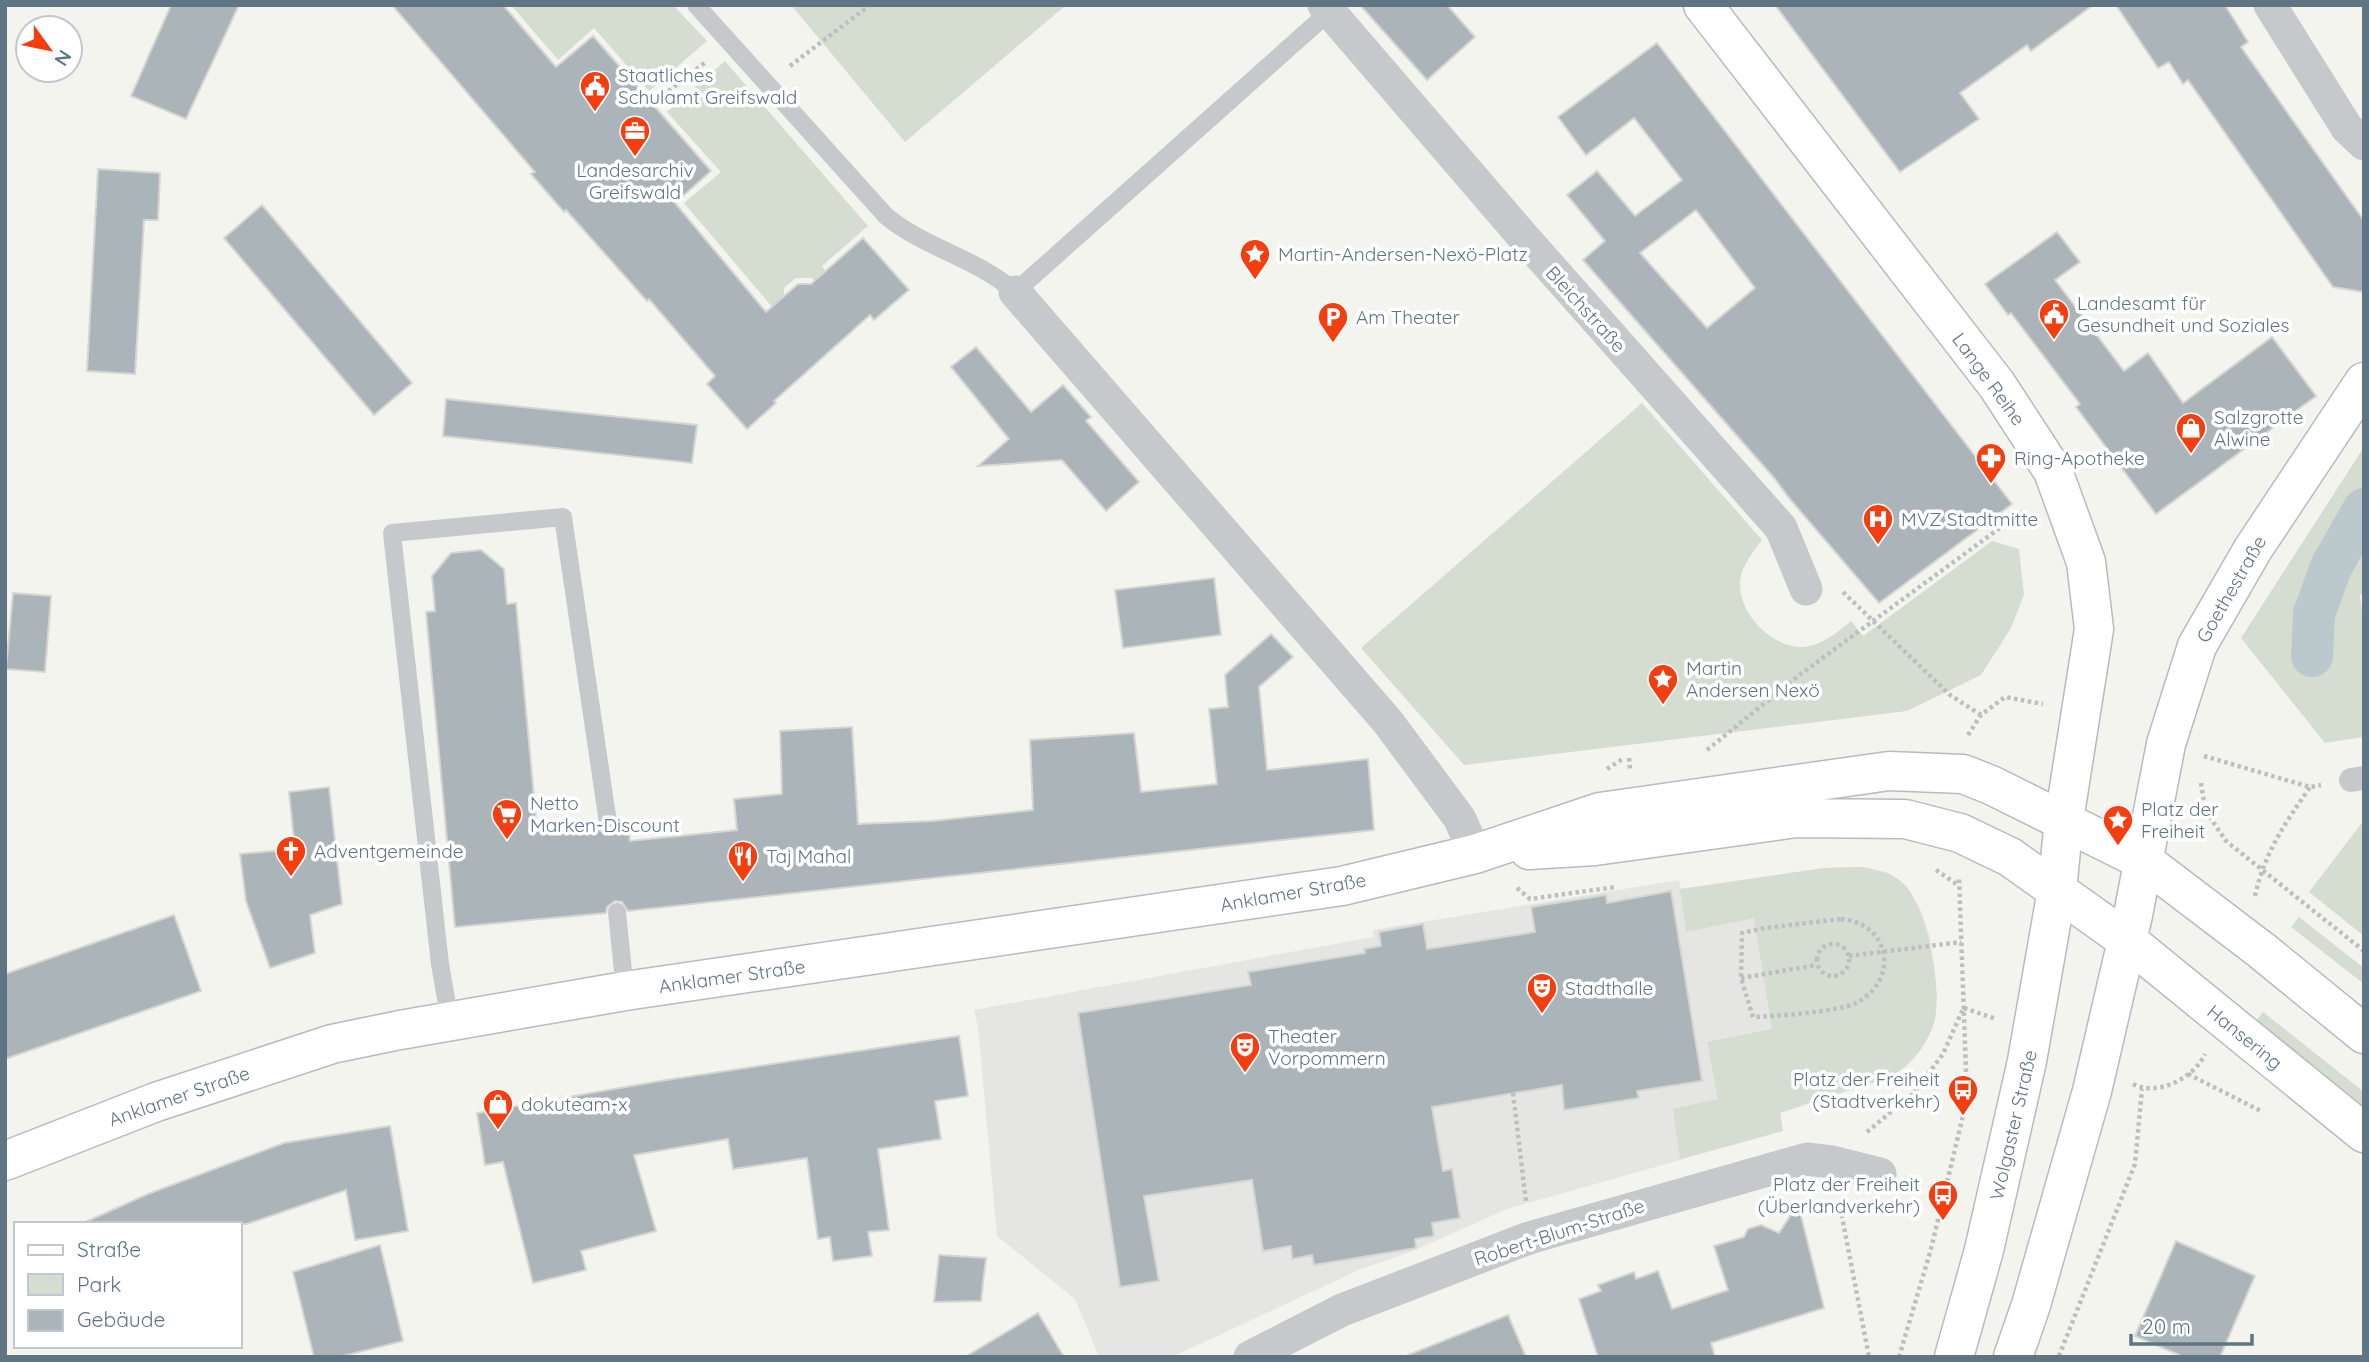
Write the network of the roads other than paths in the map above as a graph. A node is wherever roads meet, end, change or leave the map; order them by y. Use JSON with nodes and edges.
{"nodes":[{"id":1,"x":696,"y":5,"type":"edge"},
{"id":2,"x":1703,"y":5,"type":"edge"},
{"id":3,"x":2270,"y":5,"type":"edge"},
{"id":4,"x":1326,"y":8,"type":"edge"},
{"id":5,"x":2364,"y":144,"type":"edge"},
{"id":6,"x":1016,"y":292,"type":"junction"},
{"id":7,"x":2364,"y":382,"type":"edge"},
{"id":8,"x":1821,"y":587,"type":"road end"},
{"id":9,"x":2064,"y":820,"type":"junction"},
{"id":10,"x":608,"y":822,"type":"dead end"},
{"id":11,"x":1475,"y":854,"type":"junction"},
{"id":12,"x":2144,"y":861,"type":"junction"},
{"id":13,"x":2057,"y":890,"type":"junction"},
{"id":14,"x":617,"y":912,"type":"dead end"},
{"id":15,"x":2127,"y":941,"type":"junction"},
{"id":16,"x":625,"y":991,"type":"junction"},
{"id":17,"x":450,"y":1022,"type":"junction"},
{"id":18,"x":2364,"y":1034,"type":"edge"},
{"id":19,"x":2364,"y":1133,"type":"edge"},
{"id":20,"x":7,"y":1153,"type":"edge"},
{"id":21,"x":1880,"y":1174,"type":"dead end"},
{"id":22,"x":1250,"y":1357,"type":"edge"},
{"id":23,"x":1954,"y":1357,"type":"edge"},
{"id":24,"x":2013,"y":1357,"type":"edge"}],
"edges":[{"from":1,"to":6,"type":"lane"},
{"from":2,"to":9,"type":"main road","name":"Lange Reihe"},
{"from":3,"to":5,"type":"street"},
{"from":4,"to":6,"type":"lane"},
{"from":4,"to":8,"type":"street","name":"Bleichstraße"},
{"from":6,"to":11,"type":"street"},
{"from":7,"to":12,"type":"main road","name":"Goethestraße"},
{"from":9,"to":11,"type":"main road","name":"Anklamer Straße"},
{"from":9,"to":12,"type":"main road","name":"Anklamer Straße"},
{"from":9,"to":13,"type":"main road","name":"Lange Reihe"},
{"from":10,"to":17,"type":"lane"},
{"from":11,"to":13,"type":"main road","name":"Anklamer Straße"},
{"from":11,"to":16,"type":"main road","name":"Anklamer Straße"},
{"from":12,"to":15,"type":"main road","name":"Goethestraße"},
{"from":12,"to":18,"type":"main road"},
{"from":13,"to":15,"type":"main road","name":"Hansering"},
{"from":13,"to":23,"type":"main road","name":"Wolgaster Straße"},
{"from":14,"to":16,"type":"lane"},
{"from":15,"to":19,"type":"main road","name":"Hansering"},
{"from":15,"to":24,"type":"main road"},
{"from":16,"to":17,"type":"main road","name":"Anklamer Straße"},
{"from":17,"to":20,"type":"main road","name":"Anklamer Straße"},
{"from":21,"to":22,"type":"street","name":"Robert-Blum-Straße"}]}
